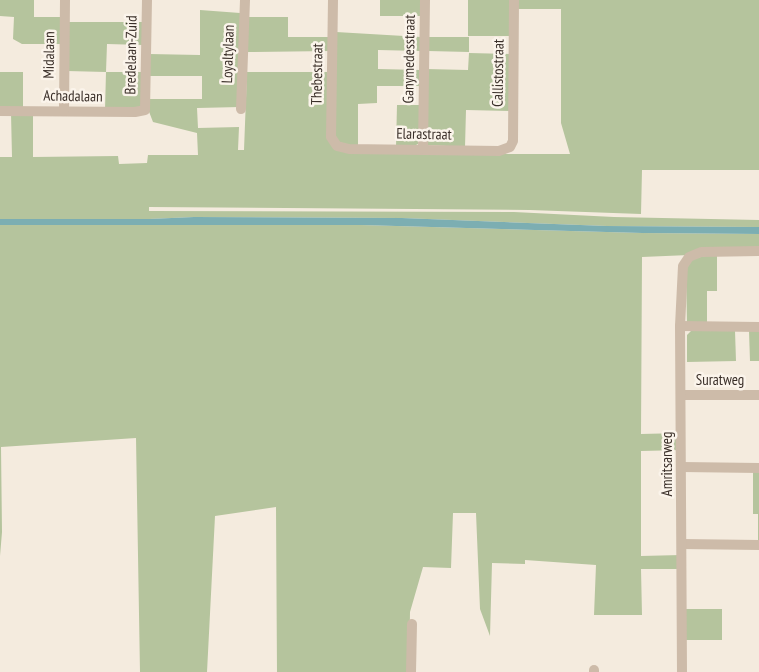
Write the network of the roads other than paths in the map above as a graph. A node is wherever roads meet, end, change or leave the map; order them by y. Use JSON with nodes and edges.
{"nodes":[{"id":1,"x":65,"y":0,"type":"edge"},
{"id":2,"x":148,"y":0,"type":"edge"},
{"id":3,"x":244,"y":0,"type":"edge"},
{"id":4,"x":333,"y":0,"type":"edge"},
{"id":5,"x":425,"y":0,"type":"edge"},
{"id":6,"x":514,"y":0,"type":"edge"},
{"id":7,"x":241,"y":109,"type":"dead end"},
{"id":8,"x":145,"y":110,"type":"joint"},
{"id":9,"x":0,"y":111,"type":"edge"},
{"id":10,"x":64,"y":111,"type":"junction"},
{"id":11,"x":337,"y":146,"type":"joint"},
{"id":12,"x":510,"y":147,"type":"joint"},
{"id":13,"x":423,"y":149,"type":"junction"},
{"id":14,"x":759,"y":251,"type":"edge"},
{"id":15,"x":680,"y":326,"type":"junction"},
{"id":16,"x":759,"y":327,"type":"edge"},
{"id":17,"x":681,"y":395,"type":"junction"},
{"id":18,"x":759,"y":395,"type":"edge"},
{"id":19,"x":682,"y":467,"type":"junction"},
{"id":20,"x":759,"y":468,"type":"edge"},
{"id":21,"x":682,"y":544,"type":"junction"},
{"id":22,"x":759,"y":545,"type":"edge"},
{"id":23,"x":412,"y":624,"type":"dead end"},
{"id":24,"x":411,"y":672,"type":"edge"},
{"id":25,"x":682,"y":672,"type":"edge"}],
"edges":[{"from":1,"to":10,"type":"street","name":"Midalaan"},
{"from":2,"to":8,"type":"street","name":"Bredelaan-Zuid"},
{"from":3,"to":7,"type":"street","name":"Loyaltylaan"},
{"from":4,"to":11,"type":"street","name":"Thebestraat"},
{"from":5,"to":13,"type":"street","name":"Ganymedesstraat"},
{"from":6,"to":12,"type":"street","name":"Callistostraat"},
{"from":8,"to":10,"type":"street","name":"Achadalaan"},
{"from":9,"to":10,"type":"street","name":"Achadalaan"},
{"from":11,"to":13,"type":"street","name":"Elarastraat"},
{"from":12,"to":13,"type":"street","name":"Elarastraat"},
{"from":14,"to":15,"type":"street","name":"Amritsarweg"},
{"from":15,"to":16,"type":"street"},
{"from":15,"to":17,"type":"street","name":"Amritsarweg"},
{"from":17,"to":18,"type":"street","name":"Suratweg"},
{"from":17,"to":19,"type":"street","name":"Amritsarweg"},
{"from":19,"to":20,"type":"street"},
{"from":19,"to":21,"type":"street","name":"Amritsarweg"},
{"from":21,"to":22,"type":"street"},
{"from":21,"to":25,"type":"street","name":"Amritsarweg"},
{"from":23,"to":24,"type":"street"}]}
